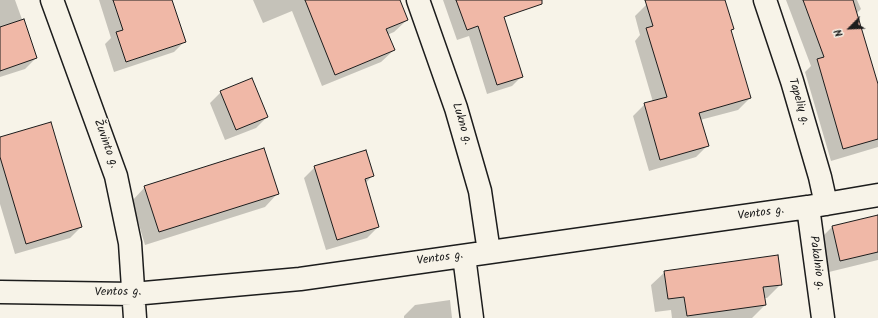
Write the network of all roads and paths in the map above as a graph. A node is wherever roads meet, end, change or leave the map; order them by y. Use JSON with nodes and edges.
{"nodes":[{"id":1,"x":52,"y":0,"type":"edge"},
{"id":2,"x":418,"y":0,"type":"edge"},
{"id":3,"x":765,"y":0,"type":"edge"},
{"id":4,"x":878,"y":195,"type":"edge"},
{"id":5,"x":817,"y":206,"type":"junction"},
{"id":6,"x":490,"y":252,"type":"junction"},
{"id":7,"x":464,"y":256,"type":"junction"},
{"id":8,"x":0,"y":292,"type":"edge"},
{"id":9,"x":133,"y":294,"type":"junction"},
{"id":10,"x":135,"y":318,"type":"edge"},
{"id":11,"x":472,"y":318,"type":"edge"},
{"id":12,"x":823,"y":318,"type":"edge"}],
"edges":[{"from":1,"to":9,"type":"street","name":"Žuvinto g."},
{"from":2,"to":6,"type":"street","name":"Lukno g."},
{"from":3,"to":5,"type":"street","name":"Tapelių g."},
{"from":4,"to":5,"type":"street","name":"Ventos g."},
{"from":5,"to":6,"type":"street","name":"Ventos g."},
{"from":5,"to":12,"type":"street","name":"Pakalnio g."},
{"from":6,"to":7,"type":"street","name":"Ventos g."},
{"from":7,"to":9,"type":"street","name":"Ventos g."},
{"from":7,"to":11,"type":"street"},
{"from":8,"to":9,"type":"street","name":"Ventos g."},
{"from":9,"to":10,"type":"street","name":"Žuvinto g."}]}
